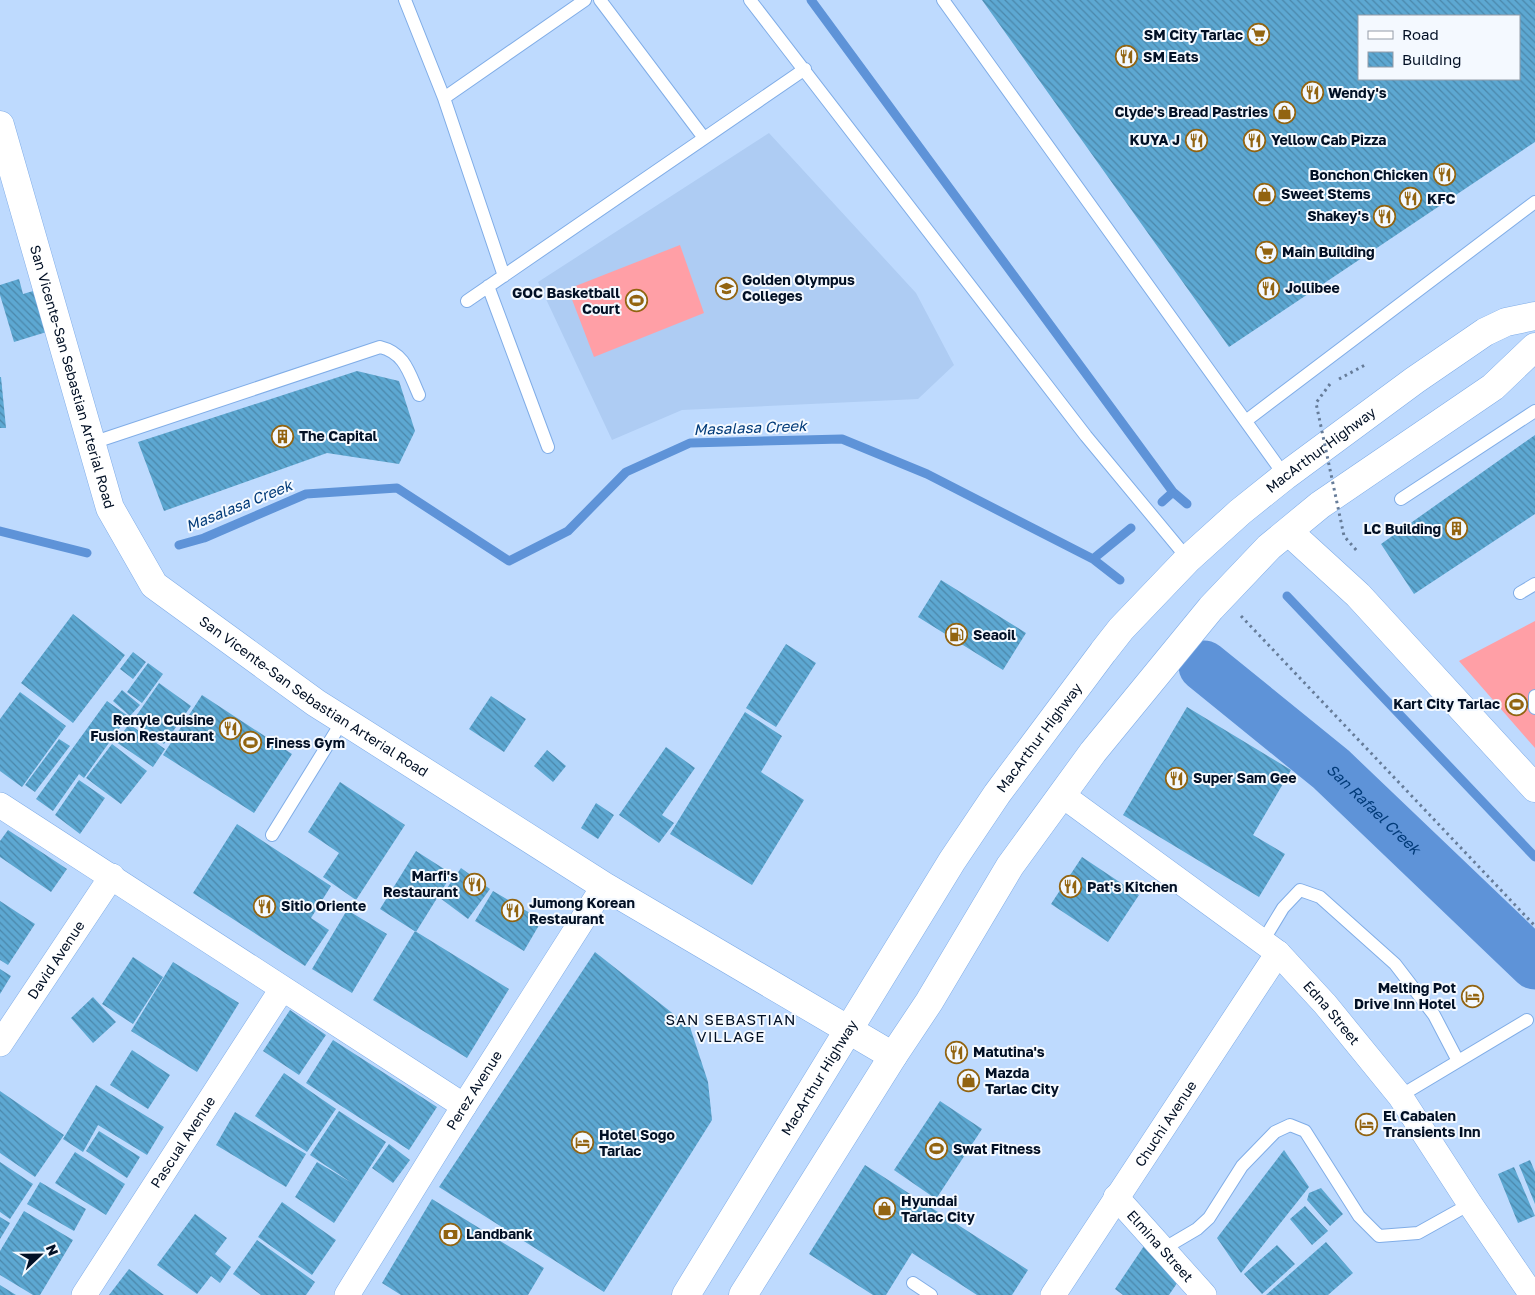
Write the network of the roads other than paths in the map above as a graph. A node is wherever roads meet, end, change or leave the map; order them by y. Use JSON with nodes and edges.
{"nodes":[{"id":1,"x":405,"y":0,"type":"edge"},
{"id":2,"x":585,"y":0,"type":"edge"},
{"id":3,"x":600,"y":0,"type":"edge"},
{"id":4,"x":750,"y":0,"type":"edge"},
{"id":5,"x":943,"y":0,"type":"edge"},
{"id":6,"x":805,"y":69,"type":"junction"},
{"id":7,"x":444,"y":98,"type":"junction"},
{"id":8,"x":0,"y":125,"type":"edge"},
{"id":9,"x":704,"y":138,"type":"junction"},
{"id":10,"x":1535,"y":202,"type":"edge"},
{"id":11,"x":504,"y":276,"type":"junction"},
{"id":12,"x":488,"y":286,"type":"junction"},
{"id":13,"x":467,"y":301,"type":"dead end"},
{"id":14,"x":1535,"y":316,"type":"edge"},
{"id":15,"x":1535,"y":348,"type":"edge"},
{"id":16,"x":419,"y":395,"type":"dead end"},
{"id":17,"x":1535,"y":411,"type":"edge"},
{"id":18,"x":1246,"y":420,"type":"junction"},
{"id":19,"x":92,"y":443,"type":"junction"},
{"id":20,"x":548,"y":447,"type":"dead end"},
{"id":21,"x":1286,"y":476,"type":"junction"},
{"id":22,"x":1401,"y":499,"type":"dead end"},
{"id":23,"x":1289,"y":532,"type":"junction"},
{"id":24,"x":1188,"y":559,"type":"junction"},
{"id":25,"x":1535,"y":584,"type":"edge"},
{"id":26,"x":1520,"y":593,"type":"dead end"},
{"id":27,"x":1535,"y":696,"type":"edge"},
{"id":28,"x":1535,"y":708,"type":"edge"},
{"id":29,"x":343,"y":720,"type":"junction"},
{"id":30,"x":1535,"y":788,"type":"edge"},
{"id":31,"x":1062,"y":795,"type":"junction"},
{"id":32,"x":0,"y":805,"type":"edge"},
{"id":33,"x":272,"y":835,"type":"dead end"},
{"id":34,"x":112,"y":876,"type":"junction"},
{"id":35,"x":604,"y":886,"type":"junction"},
{"id":36,"x":1270,"y":947,"type":"junction"},
{"id":37,"x":282,"y":990,"type":"junction"},
{"id":38,"x":1527,"y":1020,"type":"dead end"},
{"id":39,"x":848,"y":1030,"type":"junction"},
{"id":40,"x":0,"y":1044,"type":"edge"},
{"id":41,"x":893,"y":1056,"type":"junction"},
{"id":42,"x":1458,"y":1061,"type":"junction"},
{"id":43,"x":1400,"y":1096,"type":"junction"},
{"id":44,"x":464,"y":1106,"type":"junction"},
{"id":45,"x":1116,"y":1197,"type":"junction"},
{"id":46,"x":1470,"y":1204,"type":"junction"},
{"id":47,"x":1163,"y":1249,"type":"junction"},
{"id":48,"x":913,"y":1283,"type":"dead end"},
{"id":49,"x":84,"y":1295,"type":"edge"},
{"id":50,"x":347,"y":1295,"type":"edge"},
{"id":51,"x":686,"y":1295,"type":"edge"},
{"id":52,"x":743,"y":1295,"type":"edge"},
{"id":53,"x":931,"y":1295,"type":"edge"},
{"id":54,"x":1054,"y":1295,"type":"edge"},
{"id":55,"x":1204,"y":1295,"type":"edge"},
{"id":56,"x":1532,"y":1295,"type":"edge"}],
"edges":[{"from":1,"to":7,"type":"lane"},
{"from":2,"to":7,"type":"lane"},
{"from":3,"to":9,"type":"lane"},
{"from":4,"to":6,"type":"lane"},
{"from":5,"to":18,"type":"lane"},
{"from":6,"to":9,"type":"lane"},
{"from":6,"to":24,"type":"lane"},
{"from":7,"to":11,"type":"lane"},
{"from":8,"to":19,"type":"main road","name":"San Vicente-San Sebastian Arterial Road"},
{"from":9,"to":11,"type":"lane"},
{"from":10,"to":18,"type":"lane"},
{"from":11,"to":12,"type":"lane"},
{"from":12,"to":13,"type":"lane"},
{"from":12,"to":20,"type":"lane"},
{"from":14,"to":21,"type":"main road","name":"MacArthur Highway"},
{"from":15,"to":23,"type":"main road"},
{"from":16,"to":19,"type":"lane"},
{"from":17,"to":22,"type":"lane"},
{"from":18,"to":21,"type":"lane"},
{"from":19,"to":29,"type":"main road","name":"San Vicente-San Sebastian Arterial Road"},
{"from":21,"to":24,"type":"main road","name":"MacArthur Highway"},
{"from":23,"to":30,"type":"main road"},
{"from":23,"to":31,"type":"main road"},
{"from":24,"to":39,"type":"main road","name":"MacArthur Highway"},
{"from":25,"to":26,"type":"lane"},
{"from":27,"to":28,"type":"lane"},
{"from":29,"to":33,"type":"lane"},
{"from":29,"to":35,"type":"main road","name":"San Vicente-San Sebastian Arterial Road"},
{"from":31,"to":36,"type":"street","name":"Edna Street"},
{"from":31,"to":41,"type":"main road"},
{"from":32,"to":34,"type":"street"},
{"from":34,"to":37,"type":"street"},
{"from":34,"to":40,"type":"street","name":"David Avenue"},
{"from":35,"to":39,"type":"main road","name":"San Vicente-San Sebastian Arterial Road"},
{"from":35,"to":44,"type":"street","name":"Perez Avenue"},
{"from":36,"to":42,"type":"lane"},
{"from":36,"to":43,"type":"street","name":"Edna Street"},
{"from":36,"to":45,"type":"street","name":"Chuchi Avenue"},
{"from":37,"to":44,"type":"street"},
{"from":37,"to":49,"type":"street","name":"Pascual Avenue"},
{"from":38,"to":42,"type":"lane"},
{"from":39,"to":41,"type":"main road","name":"San Vicente-San Sebastian Arterial Road"},
{"from":39,"to":51,"type":"main road","name":"MacArthur Highway"},
{"from":41,"to":52,"type":"main road"},
{"from":42,"to":43,"type":"lane"},
{"from":43,"to":46,"type":"street","name":"Edna Street"},
{"from":44,"to":50,"type":"street","name":"Perez Avenue"},
{"from":45,"to":47,"type":"street","name":"Elmina Street"},
{"from":45,"to":54,"type":"street","name":"Chuchi Avenue"},
{"from":46,"to":47,"type":"lane"},
{"from":46,"to":56,"type":"street","name":"Edna Street"},
{"from":47,"to":55,"type":"street","name":"Elmina Street"},
{"from":48,"to":53,"type":"lane"}]}
